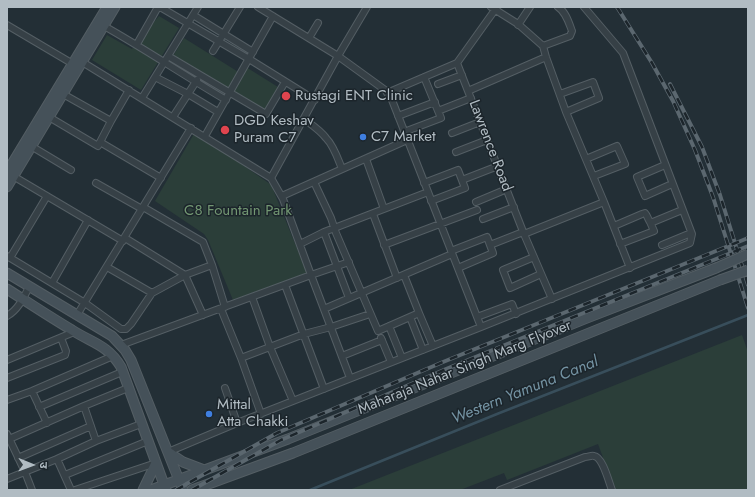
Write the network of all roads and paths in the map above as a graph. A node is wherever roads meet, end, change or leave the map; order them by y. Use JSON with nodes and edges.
{"nodes":[{"id":1,"x":107,"y":7,"type":"edge"},
{"id":2,"x":115,"y":7,"type":"edge"},
{"id":3,"x":159,"y":7,"type":"edge"},
{"id":4,"x":198,"y":7,"type":"edge"},
{"id":5,"x":240,"y":7,"type":"edge"},
{"id":6,"x":258,"y":7,"type":"edge"},
{"id":7,"x":368,"y":7,"type":"edge"},
{"id":8,"x":530,"y":7,"type":"edge"},
{"id":9,"x":558,"y":7,"type":"edge"},
{"id":10,"x":584,"y":7,"type":"edge"},
{"id":11,"x":495,"y":8,"type":"edge"},
{"id":12,"x":193,"y":15,"type":"junction"},
{"id":13,"x":273,"y":16,"type":"junction"},
{"id":14,"x":189,"y":23,"type":"junction"},
{"id":15,"x":318,"y":23,"type":"dead end"},
{"id":16,"x":7,"y":25,"type":"edge"},
{"id":17,"x":518,"y":25,"type":"junction"},
{"id":18,"x":104,"y":26,"type":"junction"},
{"id":19,"x":223,"y":34,"type":"junction"},
{"id":20,"x":309,"y":38,"type":"junction"},
{"id":21,"x":219,"y":42,"type":"junction"},
{"id":22,"x":136,"y":44,"type":"junction"},
{"id":23,"x":543,"y":46,"type":"junction"},
{"id":24,"x":213,"y":51,"type":"dead end"},
{"id":25,"x":253,"y":52,"type":"junction"},
{"id":26,"x":168,"y":56,"type":"junction"},
{"id":27,"x":338,"y":56,"type":"junction"},
{"id":28,"x":546,"y":57,"type":"junction"},
{"id":29,"x":249,"y":59,"type":"junction"},
{"id":30,"x":77,"y":61,"type":"junction"},
{"id":31,"x":164,"y":63,"type":"junction"},
{"id":32,"x":457,"y":63,"type":"junction"},
{"id":33,"x":200,"y":74,"type":"junction"},
{"id":34,"x":462,"y":75,"type":"junction"},
{"id":35,"x":155,"y":76,"type":"junction"},
{"id":36,"x":424,"y":77,"type":"junction"},
{"id":37,"x":196,"y":82,"type":"junction"},
{"id":38,"x":285,"y":82,"type":"junction"},
{"id":39,"x":438,"y":84,"type":"dead end"},
{"id":40,"x":129,"y":90,"type":"junction"},
{"id":41,"x":468,"y":91,"type":"junction"},
{"id":42,"x":230,"y":92,"type":"junction"},
{"id":43,"x":388,"y":93,"type":"junction"},
{"id":44,"x":63,"y":94,"type":"junction"},
{"id":45,"x":188,"y":94,"type":"junction"},
{"id":46,"x":560,"y":94,"type":"junction"},
{"id":47,"x":142,"y":98,"type":"junction"},
{"id":48,"x":471,"y":98,"type":"junction"},
{"id":49,"x":226,"y":100,"type":"junction"},
{"id":50,"x":315,"y":100,"type":"junction"},
{"id":51,"x":435,"y":102,"type":"junction"},
{"id":52,"x":438,"y":111,"type":"junction"},
{"id":53,"x":218,"y":112,"type":"junction"},
{"id":54,"x":566,"y":112,"type":"junction"},
{"id":55,"x":398,"y":116,"type":"junction"},
{"id":56,"x":49,"y":117,"type":"junction"},
{"id":57,"x":173,"y":117,"type":"junction"},
{"id":58,"x":304,"y":119,"type":"junction"},
{"id":59,"x":111,"y":121,"type":"junction"},
{"id":60,"x":480,"y":122,"type":"junction"},
{"id":61,"x":191,"y":128,"type":"junction"},
{"id":62,"x":404,"y":132,"type":"junction"},
{"id":63,"x":452,"y":133,"type":"dead end"},
{"id":64,"x":205,"y":136,"type":"junction"},
{"id":65,"x":407,"y":140,"type":"junction"},
{"id":66,"x":487,"y":140,"type":"junction"},
{"id":67,"x":100,"y":142,"type":"junction"},
{"id":68,"x":31,"y":146,"type":"junction"},
{"id":69,"x":456,"y":152,"type":"dead end"},
{"id":70,"x":366,"y":159,"type":"junction"},
{"id":71,"x":586,"y":159,"type":"junction"},
{"id":72,"x":665,"y":165,"type":"junction"},
{"id":73,"x":498,"y":166,"type":"junction"},
{"id":74,"x":342,"y":169,"type":"junction"},
{"id":75,"x":71,"y":170,"type":"dead end"},
{"id":76,"x":10,"y":174,"type":"edge"},
{"id":77,"x":594,"y":176,"type":"junction"},
{"id":78,"x":161,"y":178,"type":"junction"},
{"id":79,"x":271,"y":178,"type":"junction"},
{"id":80,"x":462,"y":180,"type":"junction"},
{"id":81,"x":314,"y":182,"type":"junction"},
{"id":82,"x":424,"y":183,"type":"junction"},
{"id":83,"x":96,"y":184,"type":"dead end"},
{"id":84,"x":672,"y":184,"type":"junction"},
{"id":85,"x":7,"y":187,"type":"edge"},
{"id":86,"x":507,"y":189,"type":"junction"},
{"id":87,"x":428,"y":192,"type":"junction"},
{"id":88,"x":47,"y":196,"type":"junction"},
{"id":89,"x":282,"y":196,"type":"junction"},
{"id":90,"x":431,"y":201,"type":"junction"},
{"id":91,"x":476,"y":202,"type":"dead end"},
{"id":92,"x":604,"y":202,"type":"junction"},
{"id":93,"x":514,"y":207,"type":"junction"},
{"id":94,"x":143,"y":208,"type":"junction"},
{"id":95,"x":384,"y":209,"type":"junction"},
{"id":96,"x":477,"y":210,"type":"dead end"},
{"id":97,"x":682,"y":210,"type":"junction"},
{"id":98,"x":373,"y":214,"type":"junction"},
{"id":99,"x":483,"y":219,"type":"dead end"},
{"id":100,"x":88,"y":220,"type":"junction"},
{"id":101,"x":650,"y":222,"type":"junction"},
{"id":102,"x":440,"y":224,"type":"junction"},
{"id":103,"x":614,"y":226,"type":"junction"},
{"id":104,"x":335,"y":228,"type":"junction"},
{"id":105,"x":324,"y":232,"type":"junction"},
{"id":106,"x":524,"y":233,"type":"junction"},
{"id":107,"x":691,"y":233,"type":"junction"},
{"id":108,"x":124,"y":239,"type":"junction"},
{"id":109,"x":300,"y":244,"type":"junction"},
{"id":110,"x":620,"y":244,"type":"junction"},
{"id":111,"x":384,"y":245,"type":"junction"},
{"id":112,"x":490,"y":245,"type":"junction"},
{"id":113,"x":662,"y":245,"type":"dead end"},
{"id":114,"x":452,"y":252,"type":"junction"},
{"id":115,"x":748,"y":254,"type":"edge"},
{"id":116,"x":9,"y":257,"type":"edge"},
{"id":117,"x":534,"y":257,"type":"junction"},
{"id":118,"x":348,"y":262,"type":"junction"},
{"id":119,"x":212,"y":265,"type":"junction"},
{"id":120,"x":337,"y":266,"type":"junction"},
{"id":121,"x":107,"y":267,"type":"junction"},
{"id":122,"x":458,"y":268,"type":"junction"},
{"id":123,"x":630,"y":268,"type":"junction"},
{"id":124,"x":748,"y":270,"type":"edge"},
{"id":125,"x":7,"y":273,"type":"edge"},
{"id":126,"x":541,"y":274,"type":"junction"},
{"id":127,"x":185,"y":275,"type":"junction"},
{"id":128,"x":312,"y":275,"type":"junction"},
{"id":129,"x":404,"y":275,"type":"junction"},
{"id":130,"x":397,"y":278,"type":"junction"},
{"id":131,"x":52,"y":283,"type":"junction"},
{"id":132,"x":285,"y":285,"type":"junction"},
{"id":133,"x":29,"y":287,"type":"junction"},
{"id":134,"x":7,"y":289,"type":"edge"},
{"id":135,"x":152,"y":292,"type":"junction"},
{"id":136,"x":361,"y":293,"type":"junction"},
{"id":137,"x":252,"y":297,"type":"junction"},
{"id":138,"x":349,"y":298,"type":"junction"},
{"id":139,"x":23,"y":299,"type":"junction"},
{"id":140,"x":552,"y":299,"type":"junction"},
{"id":141,"x":85,"y":303,"type":"junction"},
{"id":142,"x":223,"y":308,"type":"junction"},
{"id":143,"x":324,"y":309,"type":"junction"},
{"id":144,"x":419,"y":313,"type":"junction"},
{"id":145,"x":370,"y":314,"type":"junction"},
{"id":146,"x":516,"y":314,"type":"junction"},
{"id":147,"x":7,"y":316,"type":"edge"},
{"id":148,"x":77,"y":316,"type":"junction"},
{"id":149,"x":203,"y":316,"type":"junction"},
{"id":150,"x":410,"y":317,"type":"junction"},
{"id":151,"x":477,"y":317,"type":"junction"},
{"id":152,"x":389,"y":326,"type":"junction"},
{"id":153,"x":331,"y":327,"type":"junction"},
{"id":154,"x":481,"y":327,"type":"junction"},
{"id":155,"x":378,"y":330,"type":"junction"},
{"id":156,"x":74,"y":332,"type":"junction"},
{"id":157,"x":304,"y":334,"type":"junction"},
{"id":158,"x":61,"y":338,"type":"junction"},
{"id":159,"x":382,"y":340,"type":"junction"},
{"id":160,"x":121,"y":345,"type":"junction"},
{"id":161,"x":270,"y":346,"type":"junction"},
{"id":162,"x":433,"y":346,"type":"junction"},
{"id":163,"x":423,"y":350,"type":"junction"},
{"id":164,"x":113,"y":356,"type":"junction"},
{"id":165,"x":342,"y":356,"type":"junction"},
{"id":166,"x":240,"y":358,"type":"junction"},
{"id":167,"x":402,"y":358,"type":"junction"},
{"id":168,"x":7,"y":360,"type":"edge"},
{"id":169,"x":390,"y":362,"type":"junction"},
{"id":170,"x":122,"y":372,"type":"junction"},
{"id":171,"x":7,"y":378,"type":"edge"},
{"id":172,"x":350,"y":378,"type":"junction"},
{"id":173,"x":128,"y":388,"type":"junction"},
{"id":174,"x":225,"y":388,"type":"dead end"},
{"id":175,"x":324,"y":389,"type":"junction"},
{"id":176,"x":32,"y":391,"type":"junction"},
{"id":177,"x":7,"y":400,"type":"edge"},
{"id":178,"x":293,"y":401,"type":"junction"},
{"id":179,"x":84,"y":406,"type":"junction"},
{"id":180,"x":39,"y":407,"type":"junction"},
{"id":181,"x":260,"y":414,"type":"junction"},
{"id":182,"x":47,"y":423,"type":"junction"},
{"id":183,"x":236,"y":423,"type":"junction"},
{"id":184,"x":141,"y":424,"type":"junction"},
{"id":185,"x":91,"y":426,"type":"junction"},
{"id":186,"x":8,"y":438,"type":"edge"},
{"id":187,"x":96,"y":441,"type":"junction"},
{"id":188,"x":148,"y":441,"type":"junction"},
{"id":189,"x":168,"y":452,"type":"junction"},
{"id":190,"x":18,"y":458,"type":"junction"},
{"id":191,"x":57,"y":459,"type":"junction"},
{"id":192,"x":156,"y":463,"type":"junction"},
{"id":193,"x":204,"y":470,"type":"junction"},
{"id":194,"x":24,"y":472,"type":"junction"},
{"id":195,"x":65,"y":476,"type":"junction"},
{"id":196,"x":7,"y":479,"type":"edge"},
{"id":197,"x":179,"y":480,"type":"junction"},
{"id":198,"x":165,"y":488,"type":"edge"},
{"id":199,"x":30,"y":489,"type":"edge"},
{"id":200,"x":71,"y":490,"type":"edge"},
{"id":201,"x":75,"y":490,"type":"edge"},
{"id":202,"x":143,"y":490,"type":"edge"},
{"id":203,"x":151,"y":490,"type":"edge"},
{"id":204,"x":183,"y":490,"type":"edge"},
{"id":205,"x":192,"y":490,"type":"edge"},
{"id":206,"x":500,"y":490,"type":"edge"},
{"id":207,"x":612,"y":490,"type":"edge"}],
"edges":[{"from":1,"to":30,"type":"main road"},
{"from":2,"to":18,"type":"main road"},
{"from":3,"to":14,"type":"street"},
{"from":3,"to":22,"type":"street"},
{"from":4,"to":12,"type":"street"},
{"from":5,"to":19,"type":"street"},
{"from":6,"to":13,"type":"street"},
{"from":7,"to":27,"type":"street"},
{"from":8,"to":17,"type":"street"},
{"from":9,"to":23,"type":"street"},
{"from":10,"to":72,"type":"street"},
{"from":11,"to":17,"type":"street"},
{"from":11,"to":32,"type":"street"},
{"from":12,"to":14,"type":"street"},
{"from":12,"to":19,"type":"street"},
{"from":13,"to":20,"type":"street"},
{"from":13,"to":25,"type":"street"},
{"from":14,"to":21,"type":"street"},
{"from":14,"to":26,"type":"street"},
{"from":15,"to":20,"type":"street"},
{"from":16,"to":30,"type":"street"},
{"from":17,"to":23,"type":"street"},
{"from":18,"to":22,"type":"street"},
{"from":18,"to":30,"type":"main road"},
{"from":19,"to":21,"type":"street"},
{"from":19,"to":25,"type":"street"},
{"from":20,"to":27,"type":"street"},
{"from":21,"to":24,"type":"street"},
{"from":21,"to":29,"type":"street"},
{"from":22,"to":31,"type":"street"},
{"from":23,"to":28,"type":"street"},
{"from":25,"to":29,"type":"street"},
{"from":26,"to":31,"type":"street"},
{"from":26,"to":33,"type":"street"},
{"from":27,"to":43,"type":"street"},
{"from":27,"to":50,"type":"street"},
{"from":28,"to":41,"type":"street"},
{"from":28,"to":46,"type":"street"},
{"from":29,"to":38,"type":"street"},
{"from":29,"to":42,"type":"street"},
{"from":30,"to":40,"type":"street"},
{"from":30,"to":44,"type":"main road"},
{"from":30,"to":76,"type":"main road"},
{"from":31,"to":35,"type":"street"},
{"from":31,"to":37,"type":"street"},
{"from":32,"to":34,"type":"street","name":"Lawrence Road"},
{"from":32,"to":36,"type":"street"},
{"from":33,"to":37,"type":"street"},
{"from":33,"to":42,"type":"street"},
{"from":34,"to":39,"type":"street"},
{"from":34,"to":41,"type":"street","name":"Lawrence Road"},
{"from":35,"to":45,"type":"street"},
{"from":35,"to":47,"type":"street"},
{"from":36,"to":43,"type":"street"},
{"from":36,"to":51,"type":"street"},
{"from":37,"to":45,"type":"street"},
{"from":37,"to":49,"type":"street"},
{"from":38,"to":42,"type":"street"},
{"from":38,"to":50,"type":"street"},
{"from":40,"to":47,"type":"street"},
{"from":40,"to":59,"type":"street"},
{"from":41,"to":48,"type":"street","name":"Lawrence Road"},
{"from":42,"to":49,"type":"street"},
{"from":43,"to":55,"type":"street"},
{"from":44,"to":56,"type":"main road"},
{"from":44,"to":59,"type":"street"},
{"from":45,"to":53,"type":"street"},
{"from":45,"to":57,"type":"street"},
{"from":46,"to":54,"type":"street"},
{"from":46,"to":54,"type":"street"},
{"from":47,"to":57,"type":"street"},
{"from":48,"to":52,"type":"street"},
{"from":48,"to":60,"type":"street","name":"Lawrence Road"},
{"from":49,"to":53,"type":"street"},
{"from":50,"to":58,"type":"street"},
{"from":51,"to":52,"type":"street"},
{"from":51,"to":55,"type":"street"},
{"from":52,"to":62,"type":"street"},
{"from":53,"to":64,"type":"street"},
{"from":54,"to":71,"type":"street"},
{"from":55,"to":62,"type":"street"},
{"from":56,"to":67,"type":"street"},
{"from":56,"to":68,"type":"main road"},
{"from":57,"to":61,"type":"street"},
{"from":58,"to":74,"type":"street"},
{"from":58,"to":79,"type":"street"},
{"from":59,"to":67,"type":"street"},
{"from":60,"to":63,"type":"street"},
{"from":60,"to":66,"type":"street","name":"Lawrence Road"},
{"from":61,"to":64,"type":"street"},
{"from":61,"to":78,"type":"street"},
{"from":62,"to":65,"type":"street"},
{"from":64,"to":79,"type":"street"},
{"from":65,"to":70,"type":"street"},
{"from":65,"to":82,"type":"street"},
{"from":66,"to":69,"type":"street"},
{"from":66,"to":73,"type":"street","name":"Lawrence Road"},
{"from":67,"to":78,"type":"street"},
{"from":68,"to":75,"type":"street"},
{"from":68,"to":76,"type":"main road"},
{"from":70,"to":74,"type":"street"},
{"from":70,"to":95,"type":"street"},
{"from":71,"to":77,"type":"street"},
{"from":71,"to":77,"type":"street"},
{"from":72,"to":84,"type":"street"},
{"from":72,"to":84,"type":"street"},
{"from":73,"to":80,"type":"street"},
{"from":73,"to":86,"type":"street","name":"Lawrence Road"},
{"from":74,"to":81,"type":"street"},
{"from":76,"to":85,"type":"main road"},
{"from":76,"to":88,"type":"street"},
{"from":77,"to":92,"type":"street"},
{"from":78,"to":94,"type":"street"},
{"from":79,"to":89,"type":"street"},
{"from":80,"to":82,"type":"street"},
{"from":80,"to":90,"type":"street"},
{"from":81,"to":89,"type":"street"},
{"from":81,"to":104,"type":"street"},
{"from":82,"to":87,"type":"street"},
{"from":83,"to":94,"type":"street"},
{"from":84,"to":97,"type":"street"},
{"from":86,"to":91,"type":"street"},
{"from":86,"to":93,"type":"street","name":"Lawrence Road"},
{"from":87,"to":90,"type":"street"},
{"from":87,"to":95,"type":"street"},
{"from":88,"to":100,"type":"street"},
{"from":88,"to":116,"type":"street"},
{"from":89,"to":109,"type":"street"},
{"from":90,"to":102,"type":"street"},
{"from":92,"to":103,"type":"street"},
{"from":92,"to":106,"type":"street"},
{"from":93,"to":99,"type":"street"},
{"from":93,"to":106,"type":"street","name":"Lawrence Road"},
{"from":94,"to":108,"type":"street"},
{"from":94,"to":119,"type":"street"},
{"from":95,"to":98,"type":"street"},
{"from":96,"to":102,"type":"street"},
{"from":97,"to":101,"type":"street"},
{"from":97,"to":107,"type":"street"},
{"from":98,"to":104,"type":"street"},
{"from":98,"to":111,"type":"street"},
{"from":100,"to":108,"type":"street"},
{"from":100,"to":131,"type":"street"},
{"from":101,"to":103,"type":"street"},
{"from":101,"to":110,"type":"street"},
{"from":102,"to":111,"type":"street"},
{"from":102,"to":114,"type":"street"},
{"from":103,"to":110,"type":"street"},
{"from":104,"to":105,"type":"street"},
{"from":104,"to":118,"type":"street"},
{"from":105,"to":109,"type":"street"},
{"from":105,"to":120,"type":"street"},
{"from":106,"to":112,"type":"street"},
{"from":106,"to":117,"type":"street","name":"Lawrence Road"},
{"from":107,"to":113,"type":"street"},
{"from":107,"to":123,"type":"street"},
{"from":108,"to":121,"type":"street"},
{"from":108,"to":127,"type":"street"},
{"from":109,"to":128,"type":"street"},
{"from":110,"to":123,"type":"street"},
{"from":111,"to":130,"type":"street"},
{"from":112,"to":114,"type":"street"},
{"from":112,"to":122,"type":"street"},
{"from":114,"to":122,"type":"street"},
{"from":114,"to":129,"type":"street"},
{"from":115,"to":193,"type":"main road","name":"Maharaja Nahar Singh Marg Flyover","bridge":true},
{"from":116,"to":131,"type":"street"},
{"from":117,"to":126,"type":"street","name":"Lawrence Road"},
{"from":117,"to":126,"type":"street"},
{"from":118,"to":120,"type":"street"},
{"from":118,"to":136,"type":"street"},
{"from":119,"to":127,"type":"street"},
{"from":119,"to":142,"type":"street"},
{"from":120,"to":128,"type":"street"},
{"from":120,"to":138,"type":"street"},
{"from":121,"to":135,"type":"street"},
{"from":121,"to":141,"type":"street"},
{"from":122,"to":151,"type":"street"},
{"from":123,"to":140,"type":"street"},
{"from":124,"to":205,"type":"main road","name":"Maharaja Nahar Singh Marg Flyover","bridge":true},
{"from":125,"to":133,"type":"main road"},
{"from":126,"to":140,"type":"street","name":"Lawrence Road"},
{"from":127,"to":135,"type":"street"},
{"from":127,"to":149,"type":"street"},
{"from":128,"to":132,"type":"street"},
{"from":128,"to":143,"type":"street"},
{"from":129,"to":130,"type":"street"},
{"from":129,"to":144,"type":"street"},
{"from":130,"to":136,"type":"street"},
{"from":131,"to":141,"type":"street"},
{"from":132,"to":137,"type":"street"},
{"from":132,"to":157,"type":"street"},
{"from":133,"to":139,"type":"street"},
{"from":133,"to":148,"type":"main road"},
{"from":134,"to":139,"type":"main road"},
{"from":135,"to":141,"type":"street"},
{"from":136,"to":138,"type":"street"},
{"from":136,"to":145,"type":"street"},
{"from":137,"to":142,"type":"street"},
{"from":137,"to":161,"type":"street"},
{"from":138,"to":143,"type":"street"},
{"from":139,"to":147,"type":"street"},
{"from":139,"to":156,"type":"main road"},
{"from":140,"to":146,"type":"street"},
{"from":141,"to":148,"type":"street"},
{"from":142,"to":149,"type":"street"},
{"from":142,"to":166,"type":"street"},
{"from":143,"to":153,"type":"street"},
{"from":144,"to":150,"type":"street"},
{"from":144,"to":162,"type":"street"},
{"from":145,"to":153,"type":"street"},
{"from":145,"to":155,"type":"street"},
{"from":146,"to":151,"type":"street"},
{"from":146,"to":154,"type":"street"},
{"from":148,"to":160,"type":"main road"},
{"from":149,"to":160,"type":"street"},
{"from":150,"to":152,"type":"street"},
{"from":150,"to":163,"type":"street"},
{"from":151,"to":154,"type":"street"},
{"from":152,"to":155,"type":"street"},
{"from":152,"to":167,"type":"street"},
{"from":153,"to":157,"type":"street"},
{"from":153,"to":165,"type":"street"},
{"from":154,"to":162,"type":"street"},
{"from":155,"to":159,"type":"street"},
{"from":156,"to":158,"type":"street"},
{"from":156,"to":164,"type":"main road"},
{"from":157,"to":161,"type":"street"},
{"from":157,"to":175,"type":"street"},
{"from":158,"to":168,"type":"street"},
{"from":158,"to":171,"type":"street"},
{"from":159,"to":165,"type":"street"},
{"from":159,"to":169,"type":"street"},
{"from":160,"to":189,"type":"main road"},
{"from":161,"to":166,"type":"street"},
{"from":161,"to":178,"type":"street"},
{"from":162,"to":163,"type":"street"},
{"from":163,"to":167,"type":"street"},
{"from":164,"to":170,"type":"main road"},
{"from":164,"to":176,"type":"street"},
{"from":165,"to":172,"type":"street"},
{"from":166,"to":181,"type":"street"},
{"from":167,"to":169,"type":"street"},
{"from":169,"to":172,"type":"street"},
{"from":170,"to":173,"type":"main road"},
{"from":170,"to":180,"type":"street"},
{"from":172,"to":175,"type":"street"},
{"from":173,"to":179,"type":"street"},
{"from":173,"to":184,"type":"main road"},
{"from":174,"to":183,"type":"street"},
{"from":175,"to":178,"type":"street"},
{"from":176,"to":177,"type":"street"},
{"from":176,"to":180,"type":"street"},
{"from":178,"to":181,"type":"street"},
{"from":179,"to":182,"type":"street"},
{"from":179,"to":185,"type":"street"},
{"from":180,"to":182,"type":"street"},
{"from":181,"to":183,"type":"street"},
{"from":182,"to":186,"type":"street"},
{"from":183,"to":189,"type":"street"},
{"from":184,"to":187,"type":"street"},
{"from":184,"to":188,"type":"main road"},
{"from":185,"to":187,"type":"street"},
{"from":185,"to":190,"type":"street"},
{"from":186,"to":190,"type":"street"},
{"from":187,"to":191,"type":"street"},
{"from":188,"to":192,"type":"main road"},
{"from":188,"to":195,"type":"street"},
{"from":189,"to":193,"type":"main road"},
{"from":189,"to":197,"type":"main road"},
{"from":190,"to":194,"type":"street"},
{"from":191,"to":194,"type":"street"},
{"from":191,"to":195,"type":"street"},
{"from":192,"to":198,"type":"main road"},
{"from":192,"to":201,"type":"street"},
{"from":192,"to":202,"type":"main road"},
{"from":193,"to":197,"type":"main road","name":"Maharaja Nahar Singh Marg Flyover"},
{"from":194,"to":196,"type":"street"},
{"from":194,"to":199,"type":"street"},
{"from":195,"to":200,"type":"street"},
{"from":197,"to":198,"type":"main road","name":"Maharaja Nahar Singh Marg Flyover"},
{"from":197,"to":204,"type":"main road"},
{"from":198,"to":203,"type":"main road","name":"Maharaja Nahar Singh Marg Flyover"},
{"from":206,"to":207,"type":"street"}]}
